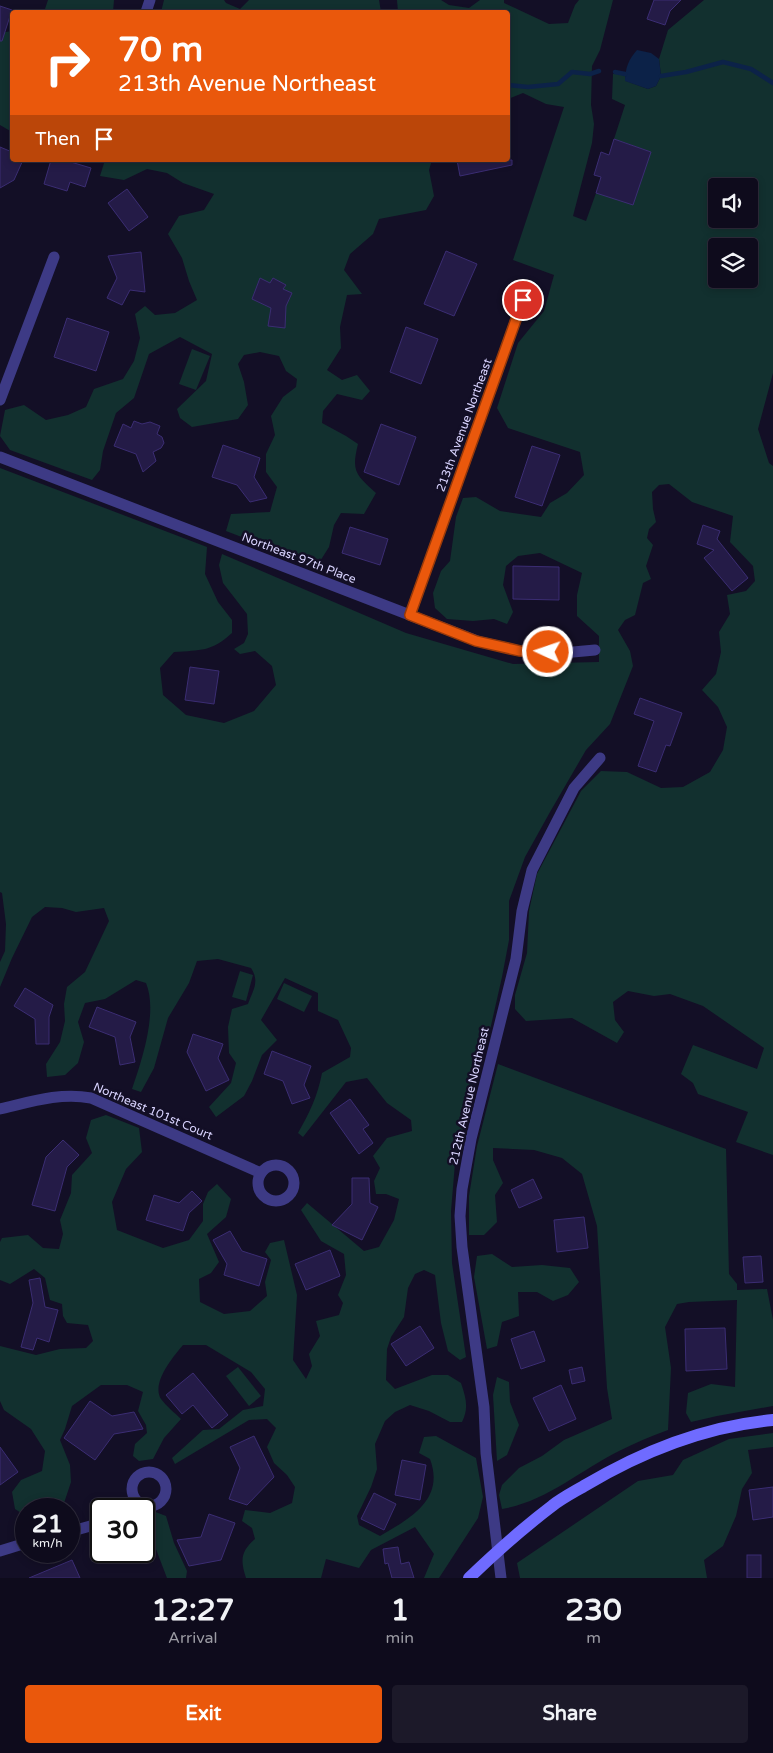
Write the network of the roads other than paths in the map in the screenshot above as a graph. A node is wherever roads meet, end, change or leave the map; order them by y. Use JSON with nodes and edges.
{"nodes":[{"id":1,"x":54,"y":257,"type":"dead end"},
{"id":2,"x":523,"y":300,"type":"dead end"},
{"id":3,"x":0,"y":400,"type":"edge"},
{"id":4,"x":0,"y":457,"type":"edge"},
{"id":5,"x":410,"y":615,"type":"junction"},
{"id":6,"x":595,"y":650,"type":"dead end"},
{"id":7,"x":600,"y":758,"type":"dead end"},
{"id":8,"x":0,"y":1109,"type":"edge"},
{"id":9,"x":261,"y":1173,"type":"dead end"},
{"id":10,"x":773,"y":1420,"type":"edge"},
{"id":11,"x":15,"y":1547,"type":"edge"},
{"id":12,"x":498,"y":1550,"type":"junction"},
{"id":13,"x":0,"y":1551,"type":"edge"},
{"id":14,"x":469,"y":1578,"type":"edge"},
{"id":15,"x":501,"y":1578,"type":"edge"}],
"edges":[{"from":1,"to":3,"type":"street"},
{"from":2,"to":5,"type":"street","name":"213th Avenue Northeast"},
{"from":4,"to":5,"type":"street","name":"Northeast 97th Place"},
{"from":5,"to":6,"type":"street","name":"Northeast 97th Place"},
{"from":7,"to":12,"type":"street","name":"212th Avenue Northeast"},
{"from":8,"to":9,"type":"street","name":"Northeast 101st Court"},
{"from":10,"to":12,"type":"main road"},
{"from":11,"to":13,"type":"street"},
{"from":12,"to":14,"type":"main road"},
{"from":12,"to":15,"type":"street","name":"212th Avenue Northeast"}]}
